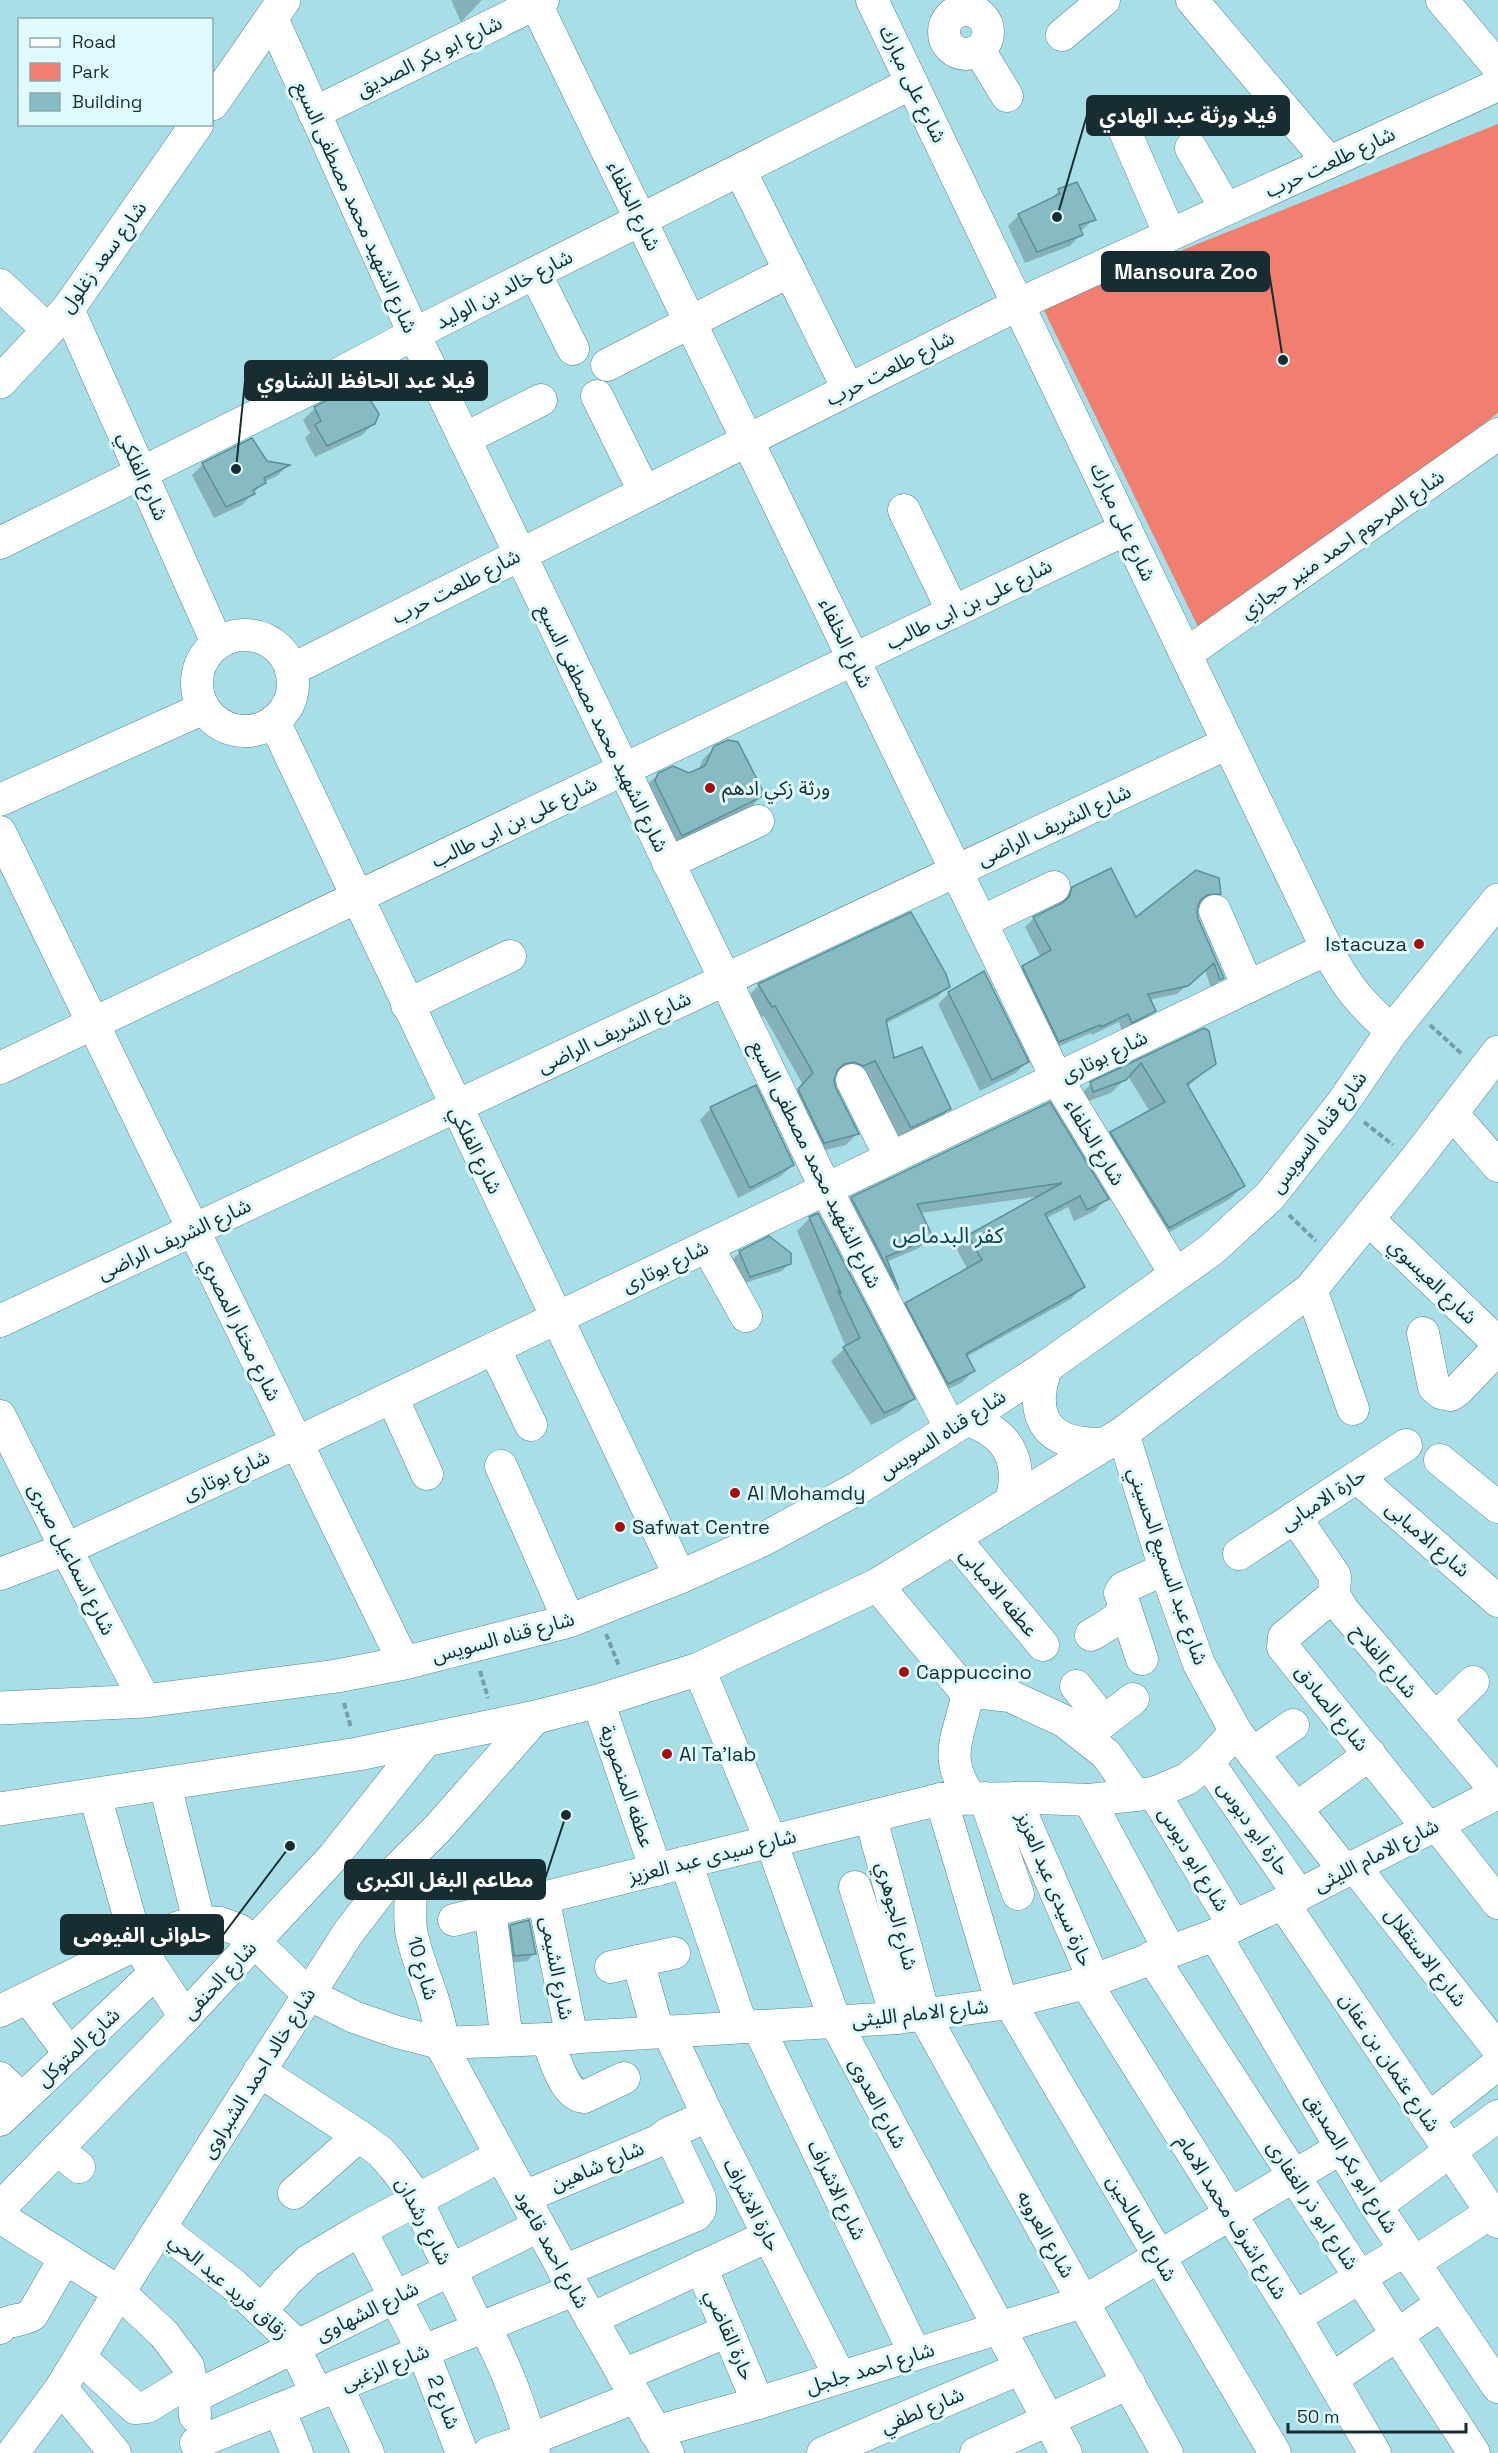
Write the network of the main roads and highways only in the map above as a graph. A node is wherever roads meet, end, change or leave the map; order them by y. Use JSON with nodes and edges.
{"nodes":[{"id":1,"x":278,"y":9,"type":"edge"},
{"id":2,"x":213,"y":102,"type":"edge"},
{"id":3,"x":196,"y":126,"type":"edge"},
{"id":4,"x":0,"y":382,"type":"edge"},
{"id":5,"x":1498,"y":900,"type":"edge"},
{"id":6,"x":1490,"y":1062,"type":"edge"},
{"id":7,"x":1046,"y":1367,"type":"junction"},
{"id":8,"x":958,"y":1424,"type":"junction"},
{"id":9,"x":1114,"y":1439,"type":"junction"},
{"id":10,"x":1012,"y":1500,"type":"junction"},
{"id":11,"x":0,"y":1708,"type":"edge"},
{"id":12,"x":0,"y":1809,"type":"edge"}],
"edges":[{"from":1,"to":2,"type":"main road","name":"شارع سعد زغلول"},
{"from":3,"to":4,"type":"main road","name":"شارع سعد زغلول"},
{"from":5,"to":7,"type":"main road","name":"شارع قناه السويس"},
{"from":6,"to":9,"type":"main road"},
{"from":7,"to":8,"type":"main road","name":"شارع قناه السويس"},
{"from":7,"to":9,"type":"main road"},
{"from":8,"to":10,"type":"main road"},
{"from":8,"to":11,"type":"main road","name":"شارع قناه السويس"},
{"from":9,"to":10,"type":"main road"},
{"from":10,"to":12,"type":"main road"}]}
